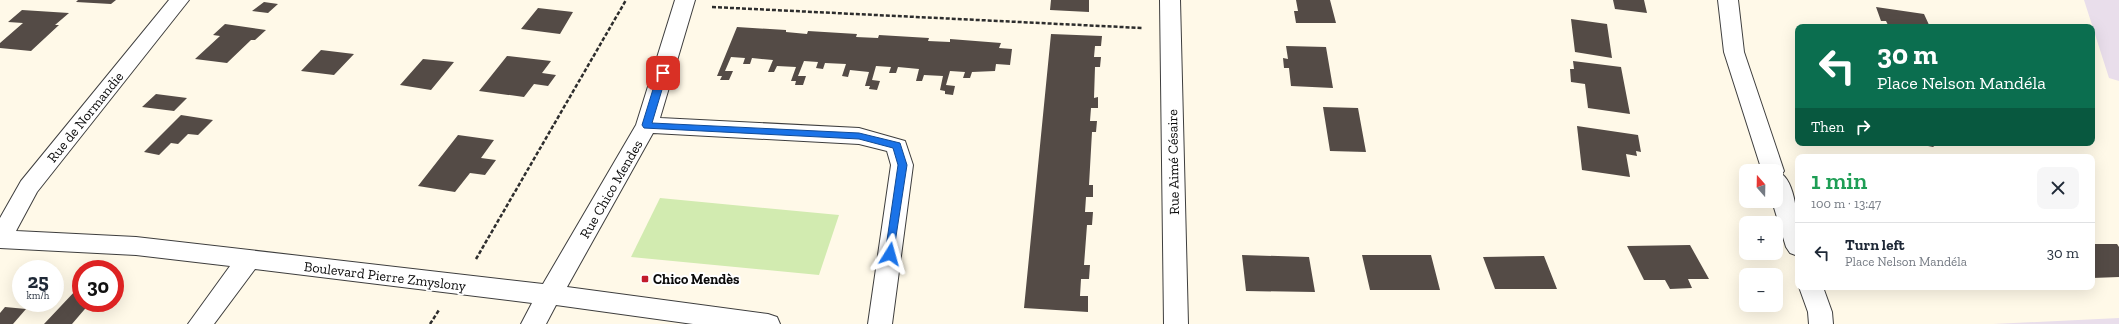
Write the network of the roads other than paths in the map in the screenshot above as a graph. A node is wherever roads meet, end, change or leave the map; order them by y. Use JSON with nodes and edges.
{"nodes":[{"id":1,"x":179,"y":0,"type":"edge"},
{"id":2,"x":685,"y":0,"type":"edge"},
{"id":3,"x":1170,"y":0,"type":"edge"},
{"id":4,"x":1728,"y":0,"type":"edge"},
{"id":5,"x":647,"y":125,"type":"junction"},
{"id":6,"x":1771,"y":164,"type":"edge"},
{"id":7,"x":1783,"y":201,"type":"edge"},
{"id":8,"x":1795,"y":238,"type":"edge"},
{"id":9,"x":0,"y":239,"type":"edge"},
{"id":10,"x":249,"y":260,"type":"junction"},
{"id":11,"x":1812,"y":290,"type":"edge"},
{"id":12,"x":551,"y":295,"type":"junction"},
{"id":13,"x":200,"y":324,"type":"edge"},
{"id":14,"x":533,"y":324,"type":"edge"},
{"id":15,"x":768,"y":324,"type":"edge"},
{"id":16,"x":880,"y":324,"type":"edge"},
{"id":17,"x":1176,"y":324,"type":"edge"},
{"id":18,"x":1821,"y":324,"type":"edge"}],
"edges":[{"from":1,"to":9,"type":"street","name":"Rue de Normandie"},
{"from":2,"to":5,"type":"street","name":"Rue Chico Mendes"},
{"from":3,"to":17,"type":"street","name":"Rue Aimé Césaire"},
{"from":4,"to":6,"type":"street"},
{"from":5,"to":12,"type":"street","name":"Rue Chico Mendes"},
{"from":5,"to":16,"type":"street"},
{"from":7,"to":8,"type":"street"},
{"from":9,"to":10,"type":"street","name":"Boulevard Pierre Zmyslony"},
{"from":10,"to":12,"type":"street","name":"Boulevard Pierre Zmyslony"},
{"from":10,"to":13,"type":"street"},
{"from":11,"to":18,"type":"street"},
{"from":12,"to":14,"type":"street","name":"Rue Chico Mendes"},
{"from":12,"to":15,"type":"street","name":"Boulevard Pierre Zmyslony"}]}
